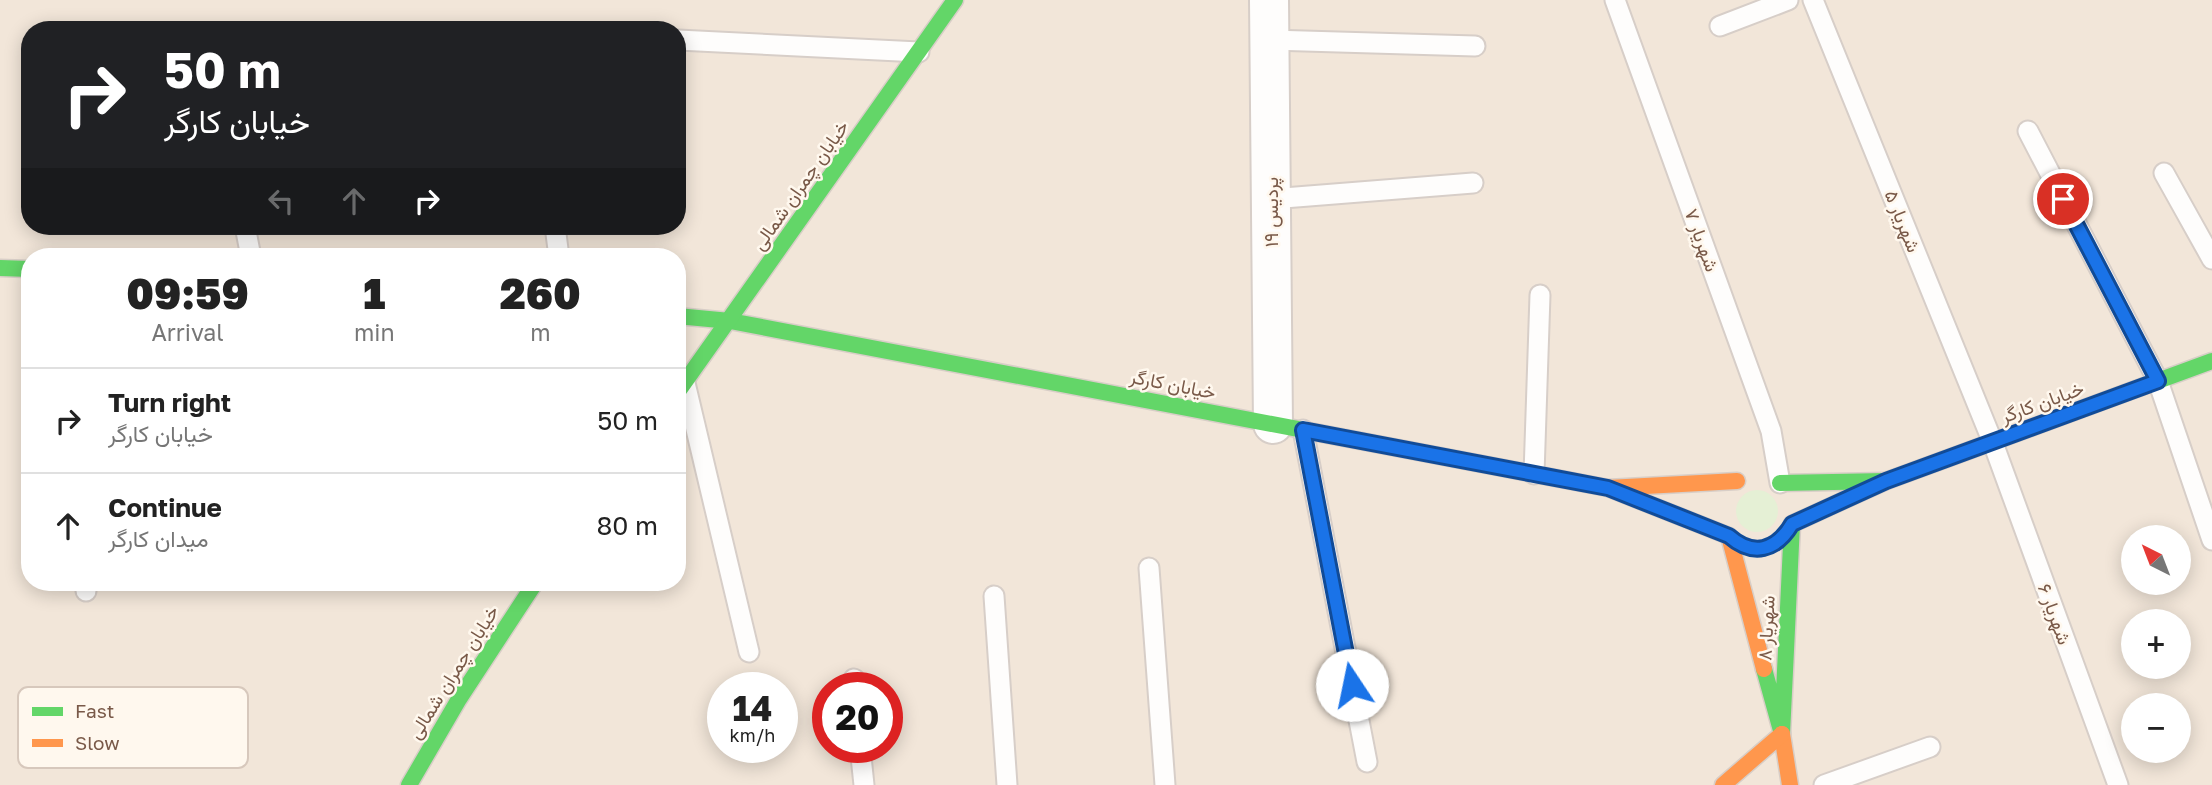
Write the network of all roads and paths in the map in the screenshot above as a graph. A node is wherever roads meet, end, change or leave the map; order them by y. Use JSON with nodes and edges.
{"nodes":[{"id":1,"x":955,"y":0,"type":"edge"},
{"id":2,"x":1269,"y":0,"type":"edge"},
{"id":3,"x":1615,"y":0,"type":"edge"},
{"id":4,"x":1788,"y":0,"type":"edge"},
{"id":5,"x":1813,"y":0,"type":"edge"},
{"id":6,"x":1720,"y":26,"type":"dead end"},
{"id":7,"x":686,"y":40,"type":"edge"},
{"id":8,"x":1270,"y":40,"type":"junction"},
{"id":9,"x":1475,"y":46,"type":"dead end"},
{"id":10,"x":919,"y":52,"type":"junction"},
{"id":11,"x":2028,"y":131,"type":"dead end"},
{"id":12,"x":2164,"y":173,"type":"dead end"},
{"id":13,"x":1473,"y":183,"type":"dead end"},
{"id":14,"x":1271,"y":199,"type":"junction"},
{"id":15,"x":2212,"y":259,"type":"edge"},
{"id":16,"x":0,"y":268,"type":"edge"},
{"id":17,"x":21,"y":269,"type":"edge"},
{"id":18,"x":1540,"y":295,"type":"dead end"},
{"id":19,"x":686,"y":317,"type":"edge"},
{"id":20,"x":730,"y":321,"type":"junction"},
{"id":21,"x":2212,"y":361,"type":"edge"},
{"id":22,"x":686,"y":381,"type":"edge"},
{"id":23,"x":2158,"y":381,"type":"junction"},
{"id":24,"x":686,"y":407,"type":"edge"},
{"id":25,"x":1288,"y":427,"type":"junction"},
{"id":26,"x":1993,"y":443,"type":"junction"},
{"id":27,"x":1534,"y":474,"type":"junction"},
{"id":28,"x":1748,"y":478,"type":"junction"},
{"id":29,"x":1886,"y":481,"type":"junction"},
{"id":30,"x":1780,"y":483,"type":"junction"},
{"id":31,"x":1608,"y":488,"type":"junction"},
{"id":32,"x":1723,"y":497,"type":"dead end"},
{"id":33,"x":1720,"y":518,"type":"dead end"},
{"id":34,"x":1792,"y":524,"type":"junction"},
{"id":35,"x":1729,"y":536,"type":"junction"},
{"id":36,"x":2212,"y":540,"type":"edge"},
{"id":37,"x":1776,"y":544,"type":"dead end"},
{"id":38,"x":1751,"y":549,"type":"dead end"},
{"id":39,"x":1149,"y":568,"type":"dead end"},
{"id":40,"x":530,"y":591,"type":"edge"},
{"id":41,"x":994,"y":596,"type":"dead end"},
{"id":42,"x":749,"y":652,"type":"dead end"},
{"id":43,"x":1782,"y":734,"type":"junction"},
{"id":44,"x":1930,"y":747,"type":"dead end"},
{"id":45,"x":1367,"y":762,"type":"dead end"},
{"id":46,"x":862,"y":763,"type":"edge"},
{"id":47,"x":409,"y":785,"type":"edge"},
{"id":48,"x":864,"y":785,"type":"edge"},
{"id":49,"x":1007,"y":785,"type":"edge"},
{"id":50,"x":1166,"y":785,"type":"edge"},
{"id":51,"x":1723,"y":785,"type":"edge"},
{"id":52,"x":1790,"y":785,"type":"edge"},
{"id":53,"x":1824,"y":785,"type":"edge"},
{"id":54,"x":2118,"y":785,"type":"edge"}],
"edges":[{"from":1,"to":10,"type":"main road","name":"خیابان چمران شمالی"},
{"from":2,"to":8,"type":"street","name":"پردیس ۱۹"},
{"from":3,"to":30,"type":"lane","name":"شهریار ۷"},
{"from":4,"to":6,"type":"lane"},
{"from":5,"to":26,"type":"lane","name":"شهریار ۵"},
{"from":7,"to":10,"type":"lane"},
{"from":8,"to":9,"type":"lane"},
{"from":8,"to":14,"type":"street","name":"پردیس ۱۹"},
{"from":10,"to":20,"type":"main road","name":"خیابان چمران شمالی"},
{"from":11,"to":23,"type":"lane"},
{"from":12,"to":15,"type":"lane"},
{"from":13,"to":14,"type":"lane"},
{"from":14,"to":25,"type":"street","name":"پردیس ۱۹"},
{"from":16,"to":17,"type":"main road"},
{"from":18,"to":27,"type":"lane"},
{"from":19,"to":20,"type":"main road","name":"خیابان کارگر"},
{"from":20,"to":22,"type":"main road","name":"خیابان چمران شمالی"},
{"from":20,"to":25,"type":"main road","name":"خیابان کارگر"},
{"from":21,"to":23,"type":"main road","name":"خیابان کارگر"},
{"from":23,"to":26,"type":"main road","name":"خیابان کارگر"},
{"from":23,"to":36,"type":"lane"},
{"from":24,"to":42,"type":"lane"},
{"from":25,"to":27,"type":"main road","name":"خیابان کارگر"},
{"from":25,"to":45,"type":"lane"},
{"from":26,"to":29,"type":"main road","name":"خیابان کارگر"},
{"from":26,"to":54,"type":"lane","name":"شهریار ۶"},
{"from":27,"to":31,"type":"main road","name":"خیابان کارگر"},
{"from":28,"to":30,"type":"main road"},
{"from":28,"to":31,"type":"main road","name":"خیابان کارگر"},
{"from":28,"to":32,"type":"main road"},
{"from":29,"to":30,"type":"main road","name":"خیابان کارگر"},
{"from":29,"to":34,"type":"main road","name":"خیابان کارگر"},
{"from":30,"to":34,"type":"main road","name":"شهریار ۸"},
{"from":31,"to":35,"type":"main road","name":"خیابان کارگر"},
{"from":33,"to":35,"type":"main road","name":"شهریار ۸"},
{"from":34,"to":37,"type":"main road"},
{"from":34,"to":43,"type":"main road","name":"شهریار ۸"},
{"from":35,"to":38,"type":"main road","name":"خیابان کارگر"},
{"from":35,"to":43,"type":"main road","name":"شهریار ۸"},
{"from":39,"to":50,"type":"lane"},
{"from":40,"to":47,"type":"main road","name":"خیابان چمران شمالی"},
{"from":41,"to":49,"type":"lane"},
{"from":43,"to":51,"type":"main road"},
{"from":43,"to":52,"type":"main road","name":"شهریار ۸"},
{"from":44,"to":53,"type":"lane"},
{"from":46,"to":48,"type":"lane"}]}
